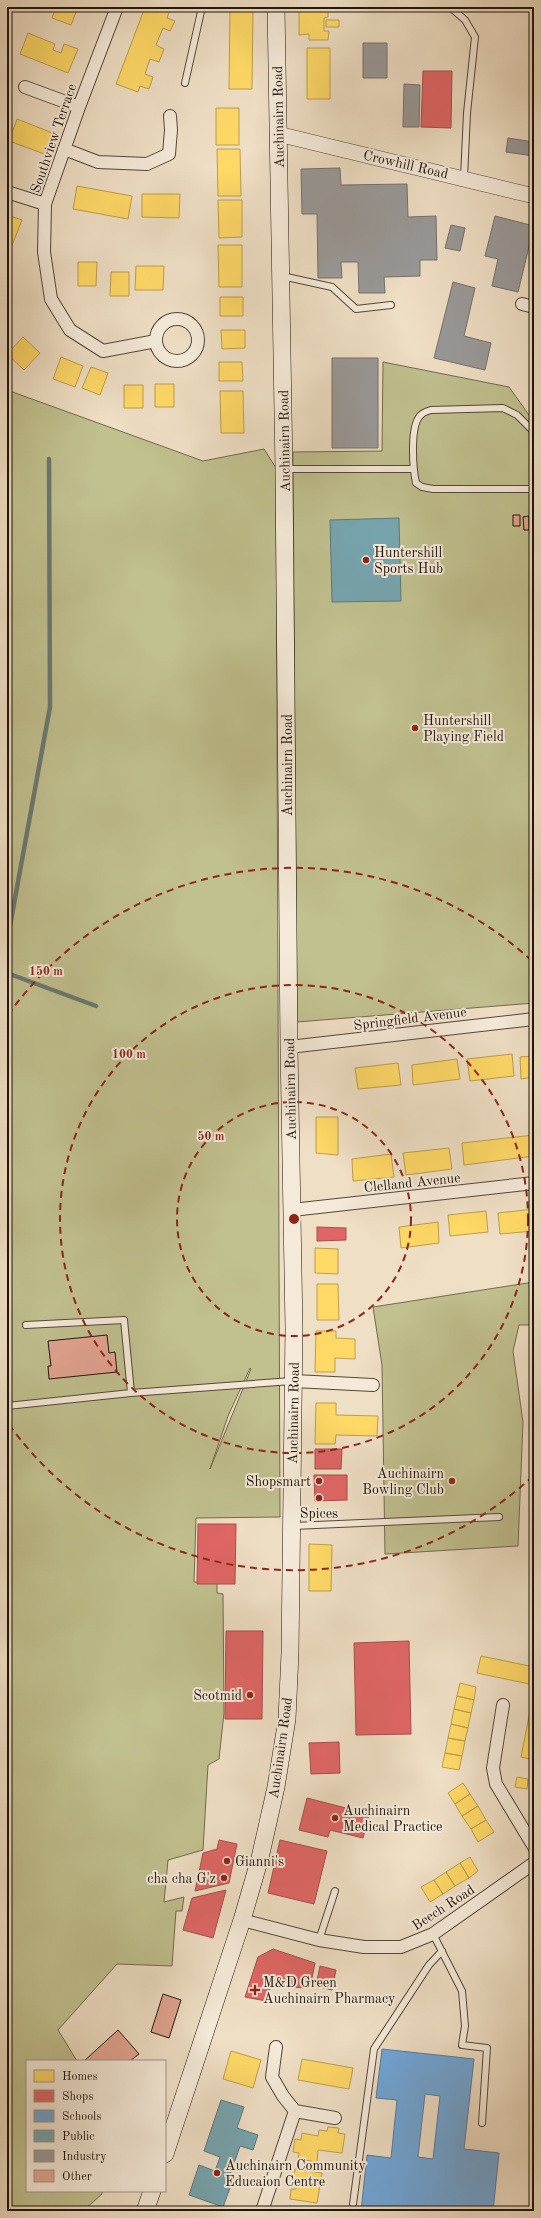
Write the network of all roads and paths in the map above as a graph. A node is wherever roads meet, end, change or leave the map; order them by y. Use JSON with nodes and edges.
{"nodes":[{"id":1,"x":117,"y":7,"type":"edge"},
{"id":2,"x":202,"y":7,"type":"edge"},
{"id":3,"x":276,"y":7,"type":"edge"},
{"id":4,"x":450,"y":7,"type":"edge"},
{"id":5,"x":185,"y":83,"type":"dead end"},
{"id":6,"x":25,"y":87,"type":"dead end"},
{"id":7,"x":79,"y":107,"type":"junction"},
{"id":8,"x":170,"y":116,"type":"dead end"},
{"id":9,"x":278,"y":134,"type":"junction"},
{"id":10,"x":64,"y":150,"type":"junction"},
{"id":11,"x":464,"y":178,"type":"junction"},
{"id":12,"x":7,"y":192,"type":"edge"},
{"id":13,"x":534,"y":196,"type":"edge"},
{"id":14,"x":45,"y":204,"type":"junction"},
{"id":15,"x":282,"y":276,"type":"junction"},
{"id":16,"x":522,"y":304,"type":"dead end"},
{"id":17,"x":391,"y":305,"type":"dead end"},
{"id":18,"x":534,"y":307,"type":"edge"},
{"id":19,"x":156,"y":341,"type":"dead end"},
{"id":20,"x":534,"y":432,"type":"edge"},
{"id":21,"x":284,"y":469,"type":"junction"},
{"id":22,"x":413,"y":469,"type":"junction"},
{"id":23,"x":534,"y":489,"type":"edge"},
{"id":24,"x":534,"y":1019,"type":"edge"},
{"id":25,"x":289,"y":1047,"type":"junction"},
{"id":26,"x":534,"y":1183,"type":"edge"},
{"id":27,"x":292,"y":1210,"type":"junction"},
{"id":28,"x":26,"y":1325,"type":"dead end"},
{"id":29,"x":294,"y":1381,"type":"junction"},
{"id":30,"x":373,"y":1385,"type":"dead end"},
{"id":31,"x":131,"y":1393,"type":"junction"},
{"id":32,"x":7,"y":1406,"type":"edge"},
{"id":33,"x":499,"y":1517,"type":"dead end"},
{"id":34,"x":292,"y":1526,"type":"junction"},
{"id":35,"x":503,"y":1705,"type":"dead end"},
{"id":36,"x":534,"y":1847,"type":"edge"},
{"id":37,"x":534,"y":1863,"type":"edge"},
{"id":38,"x":335,"y":1891,"type":"dead end"},
{"id":39,"x":242,"y":1920,"type":"junction"},
{"id":40,"x":433,"y":1934,"type":"junction"},
{"id":41,"x":319,"y":1940,"type":"junction"},
{"id":42,"x":442,"y":1951,"type":"junction"},
{"id":43,"x":276,"y":2047,"type":"dead end"},
{"id":44,"x":296,"y":2110,"type":"junction"},
{"id":45,"x":334,"y":2118,"type":"dead end"},
{"id":46,"x":482,"y":2123,"type":"dead end"},
{"id":47,"x":166,"y":2151,"type":"edge"},
{"id":48,"x":152,"y":2192,"type":"edge"},
{"id":49,"x":353,"y":2204,"type":"dead end"},
{"id":50,"x":145,"y":2211,"type":"edge"},
{"id":51,"x":262,"y":2211,"type":"edge"}],
"edges":[{"from":1,"to":7,"type":"street","name":"Southview Terrace"},
{"from":2,"to":5,"type":"lane"},
{"from":3,"to":9,"type":"main road","name":"Auchinairn Road"},
{"from":4,"to":11,"type":"lane"},
{"from":6,"to":7,"type":"street"},
{"from":7,"to":10,"type":"street","name":"Southview Terrace"},
{"from":8,"to":10,"type":"street"},
{"from":9,"to":11,"type":"street","name":"Crowhill Road"},
{"from":9,"to":15,"type":"main road","name":"Auchinairn Road"},
{"from":10,"to":14,"type":"street","name":"Southview Terrace"},
{"from":11,"to":13,"type":"street","name":"Crowhill Road"},
{"from":12,"to":14,"type":"street"},
{"from":14,"to":19,"type":"street","name":"Southview Terrace"},
{"from":15,"to":17,"type":"lane"},
{"from":15,"to":21,"type":"main road","name":"Auchinairn Road"},
{"from":16,"to":18,"type":"street"},
{"from":20,"to":22,"type":"lane"},
{"from":21,"to":22,"type":"lane"},
{"from":21,"to":25,"type":"main road","name":"Auchinairn Road"},
{"from":22,"to":23,"type":"lane"},
{"from":24,"to":25,"type":"street","name":"Springfield Avenue"},
{"from":25,"to":27,"type":"main road","name":"Auchinairn Road"},
{"from":26,"to":27,"type":"street","name":"Clelland Avenue"},
{"from":27,"to":29,"type":"main road","name":"Auchinairn Road"},
{"from":28,"to":31,"type":"lane"},
{"from":29,"to":30,"type":"street"},
{"from":29,"to":31,"type":"lane"},
{"from":29,"to":34,"type":"main road","name":"Auchinairn Road"},
{"from":31,"to":32,"type":"lane"},
{"from":33,"to":34,"type":"lane"},
{"from":34,"to":39,"type":"main road","name":"Auchinairn Road"},
{"from":35,"to":36,"type":"street"},
{"from":37,"to":40,"type":"street","name":"Beech Road"},
{"from":38,"to":41,"type":"lane"},
{"from":39,"to":41,"type":"street","name":"Beech Road"},
{"from":39,"to":47,"type":"main road","name":"Auchinairn Road"},
{"from":40,"to":41,"type":"street","name":"Beech Road"},
{"from":40,"to":42,"type":"lane"},
{"from":42,"to":46,"type":"lane"},
{"from":42,"to":49,"type":"lane"},
{"from":43,"to":44,"type":"street"},
{"from":44,"to":45,"type":"street"},
{"from":44,"to":51,"type":"street"},
{"from":48,"to":50,"type":"main road"}]}
